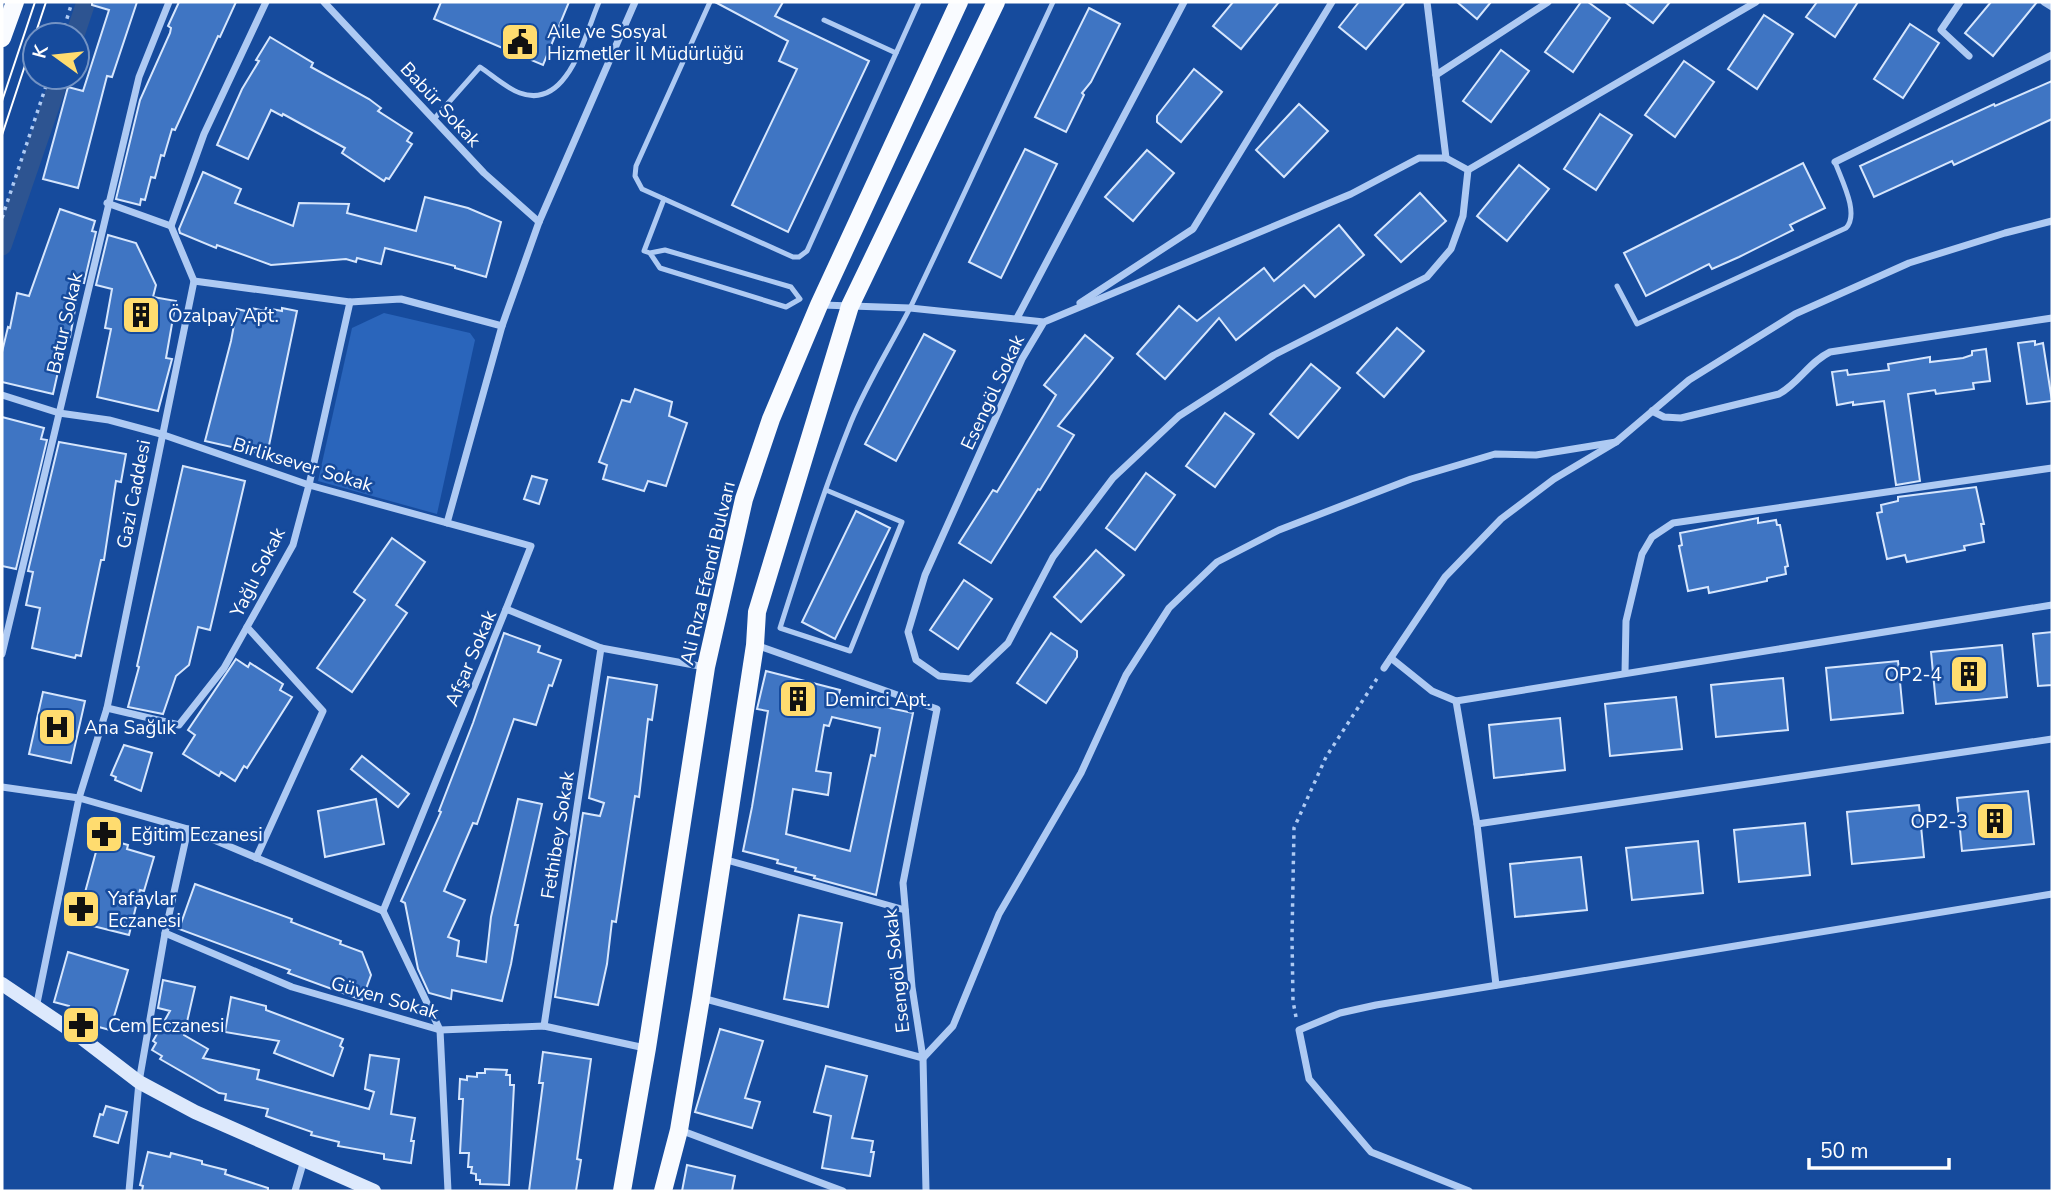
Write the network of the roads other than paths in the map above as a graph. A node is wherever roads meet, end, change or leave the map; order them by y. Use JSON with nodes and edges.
{"nodes":[{"id":1,"x":15,"y":2,"type":"edge"},
{"id":2,"x":169,"y":2,"type":"edge"},
{"id":3,"x":266,"y":2,"type":"edge"},
{"id":4,"x":324,"y":2,"type":"edge"},
{"id":5,"x":599,"y":2,"type":"edge"},
{"id":6,"x":635,"y":2,"type":"edge"},
{"id":7,"x":710,"y":2,"type":"edge"},
{"id":8,"x":919,"y":2,"type":"edge"},
{"id":9,"x":959,"y":2,"type":"edge"},
{"id":10,"x":996,"y":2,"type":"edge"},
{"id":11,"x":1053,"y":2,"type":"edge"},
{"id":12,"x":1184,"y":2,"type":"edge"},
{"id":13,"x":1332,"y":2,"type":"edge"},
{"id":14,"x":1427,"y":2,"type":"edge"},
{"id":15,"x":1548,"y":2,"type":"edge"},
{"id":16,"x":1756,"y":2,"type":"edge"},
{"id":17,"x":1960,"y":2,"type":"edge"},
{"id":18,"x":2044,"y":2,"type":"edge"},
{"id":19,"x":2052,"y":7,"type":"edge"},
{"id":20,"x":824,"y":20,"type":"dead end"},
{"id":21,"x":2,"y":38,"type":"edge"},
{"id":22,"x":896,"y":53,"type":"junction"},
{"id":23,"x":2052,"y":55,"type":"edge"},
{"id":24,"x":1969,"y":56,"type":"dead end"},
{"id":25,"x":1436,"y":75,"type":"junction"},
{"id":26,"x":434,"y":119,"type":"junction"},
{"id":27,"x":1446,"y":158,"type":"junction"},
{"id":28,"x":1835,"y":162,"type":"joint"},
{"id":29,"x":1468,"y":170,"type":"junction"},
{"id":30,"x":664,"y":200,"type":"junction"},
{"id":31,"x":107,"y":203,"type":"junction"},
{"id":32,"x":539,"y":222,"type":"junction"},
{"id":33,"x":2052,"y":222,"type":"edge"},
{"id":34,"x":171,"y":226,"type":"junction"},
{"id":35,"x":647,"y":252,"type":"junction"},
{"id":36,"x":194,"y":281,"type":"junction"},
{"id":37,"x":1617,"y":286,"type":"dead end"},
{"id":38,"x":350,"y":302,"type":"junction"},
{"id":39,"x":819,"y":305,"type":"junction"},
{"id":40,"x":850,"y":306,"type":"junction"},
{"id":41,"x":910,"y":308,"type":"junction"},
{"id":42,"x":1064,"y":313,"type":"junction"},
{"id":43,"x":1017,"y":318,"type":"junction"},
{"id":44,"x":2052,"y":318,"type":"edge"},
{"id":45,"x":1044,"y":322,"type":"junction"},
{"id":46,"x":502,"y":326,"type":"junction"},
{"id":47,"x":2,"y":395,"type":"edge"},
{"id":48,"x":1652,"y":411,"type":"junction"},
{"id":49,"x":59,"y":413,"type":"junction"},
{"id":50,"x":161,"y":434,"type":"junction"},
{"id":51,"x":1616,"y":442,"type":"junction"},
{"id":52,"x":2052,"y":468,"type":"edge"},
{"id":53,"x":309,"y":485,"type":"junction"},
{"id":54,"x":826,"y":490,"type":"junction"},
{"id":55,"x":447,"y":523,"type":"junction"},
{"id":56,"x":2052,"y":605,"type":"edge"},
{"id":57,"x":506,"y":608,"type":"junction"},
{"id":58,"x":247,"y":627,"type":"junction"},
{"id":59,"x":755,"y":645,"type":"junction"},
{"id":60,"x":601,"y":648,"type":"junction"},
{"id":61,"x":2,"y":654,"type":"edge"},
{"id":62,"x":1391,"y":658,"type":"junction"},
{"id":63,"x":706,"y":667,"type":"junction"},
{"id":64,"x":1384,"y":668,"type":"road end"},
{"id":65,"x":1625,"y":673,"type":"junction"},
{"id":66,"x":1456,"y":701,"type":"junction"},
{"id":67,"x":107,"y":709,"type":"junction"},
{"id":68,"x":2052,"y":739,"type":"edge"},
{"id":69,"x":2,"y":787,"type":"edge"},
{"id":70,"x":79,"y":798,"type":"junction"},
{"id":71,"x":1477,"y":824,"type":"junction"},
{"id":72,"x":188,"y":830,"type":"junction"},
{"id":73,"x":256,"y":858,"type":"junction"},
{"id":74,"x":723,"y":858,"type":"junction"},
{"id":75,"x":2052,"y":894,"type":"edge"},
{"id":76,"x":905,"y":910,"type":"junction"},
{"id":77,"x":383,"y":911,"type":"junction"},
{"id":78,"x":165,"y":933,"type":"junction"},
{"id":79,"x":2,"y":984,"type":"edge"},
{"id":80,"x":1496,"y":985,"type":"junction"},
{"id":81,"x":701,"y":998,"type":"junction"},
{"id":82,"x":36,"y":1008,"type":"junction"},
{"id":83,"x":544,"y":1026,"type":"junction"},
{"id":84,"x":440,"y":1030,"type":"junction"},
{"id":85,"x":647,"y":1048,"type":"junction"},
{"id":86,"x":923,"y":1058,"type":"junction"},
{"id":87,"x":139,"y":1082,"type":"junction"},
{"id":88,"x":679,"y":1129,"type":"junction"},
{"id":89,"x":304,"y":1160,"type":"junction"},
{"id":90,"x":129,"y":1191,"type":"edge"},
{"id":91,"x":295,"y":1191,"type":"edge"},
{"id":92,"x":374,"y":1191,"type":"edge"},
{"id":93,"x":448,"y":1191,"type":"edge"},
{"id":94,"x":622,"y":1191,"type":"edge"},
{"id":95,"x":663,"y":1191,"type":"edge"},
{"id":96,"x":843,"y":1191,"type":"edge"},
{"id":97,"x":926,"y":1191,"type":"edge"},
{"id":98,"x":1469,"y":1191,"type":"edge"}],
"edges":[{"from":1,"to":21,"type":"main road"},
{"from":2,"to":31,"type":"street","name":"Batur Sokak"},
{"from":3,"to":34,"type":"street"},
{"from":4,"to":26,"type":"street","name":"Babür Sokak"},
{"from":5,"to":26,"type":"lane"},
{"from":6,"to":32,"type":"street"},
{"from":7,"to":30,"type":"lane"},
{"from":8,"to":22,"type":"lane"},
{"from":9,"to":39,"type":"main road","name":"Ali Rıza Efendi Bulvarı"},
{"from":10,"to":40,"type":"main road"},
{"from":11,"to":41,"type":"lane"},
{"from":12,"to":43,"type":"street"},
{"from":13,"to":42,"type":"street"},
{"from":14,"to":25,"type":"street"},
{"from":15,"to":25,"type":"street"},
{"from":16,"to":29,"type":"street"},
{"from":17,"to":24,"type":"street"},
{"from":18,"to":19,"type":"street"},
{"from":20,"to":22,"type":"lane"},
{"from":22,"to":30,"type":"lane"},
{"from":23,"to":28,"type":"street"},
{"from":25,"to":27,"type":"street"},
{"from":26,"to":32,"type":"street","name":"Babür Sokak"},
{"from":27,"to":29,"type":"street"},
{"from":27,"to":42,"type":"street"},
{"from":28,"to":37,"type":"lane"},
{"from":29,"to":45,"type":"street","name":"Esengöl Sokak"},
{"from":30,"to":35,"type":"lane"},
{"from":31,"to":34,"type":"street"},
{"from":31,"to":49,"type":"street","name":"Batur Sokak"},
{"from":32,"to":46,"type":"street"},
{"from":33,"to":48,"type":"street"},
{"from":34,"to":36,"type":"street"},
{"from":35,"to":35,"type":"lane"},
{"from":36,"to":38,"type":"street"},
{"from":36,"to":50,"type":"street","name":"Gazi Caddesi"},
{"from":38,"to":46,"type":"street"},
{"from":38,"to":53,"type":"street","name":"Yağlı Sokak"},
{"from":39,"to":40,"type":"street","name":"Esengöl Sokak"},
{"from":39,"to":63,"type":"main road","name":"Ali Rıza Efendi Bulvarı"},
{"from":40,"to":41,"type":"street","name":"Esengöl Sokak"},
{"from":40,"to":59,"type":"main road"},
{"from":41,"to":43,"type":"street","name":"Esengöl Sokak"},
{"from":41,"to":54,"type":"lane"},
{"from":42,"to":45,"type":"street"},
{"from":43,"to":45,"type":"street","name":"Esengöl Sokak"},
{"from":44,"to":48,"type":"street"},
{"from":46,"to":55,"type":"street"},
{"from":47,"to":49,"type":"street","name":"Birliksever Sokak"},
{"from":48,"to":51,"type":"street"},
{"from":49,"to":50,"type":"street","name":"Birliksever Sokak"},
{"from":49,"to":61,"type":"street","name":"Batur Sokak"},
{"from":50,"to":53,"type":"street","name":"Birliksever Sokak"},
{"from":50,"to":67,"type":"street","name":"Gazi Caddesi"},
{"from":51,"to":62,"type":"street"},
{"from":51,"to":86,"type":"street"},
{"from":52,"to":65,"type":"street"},
{"from":53,"to":55,"type":"street","name":"Birliksever Sokak"},
{"from":53,"to":58,"type":"street","name":"Yağlı Sokak"},
{"from":54,"to":54,"type":"lane"},
{"from":55,"to":57,"type":"street","name":"Birliksever Sokak"},
{"from":56,"to":65,"type":"street"},
{"from":57,"to":60,"type":"street","name":"Afşar Sokak"},
{"from":57,"to":77,"type":"street","name":"Afşar Sokak"},
{"from":58,"to":67,"type":"street","name":"Yağlı Sokak"},
{"from":58,"to":73,"type":"street"},
{"from":59,"to":74,"type":"main road"},
{"from":59,"to":76,"type":"street","name":"Esengöl Sokak"},
{"from":60,"to":63,"type":"street","name":"Afşar Sokak"},
{"from":60,"to":83,"type":"street","name":"Fethibey Sokak"},
{"from":62,"to":64,"type":"street"},
{"from":62,"to":66,"type":"street"},
{"from":63,"to":85,"type":"main road","name":"Ali Rıza Efendi Bulvarı"},
{"from":65,"to":66,"type":"street"},
{"from":66,"to":71,"type":"street"},
{"from":67,"to":70,"type":"street","name":"Gazi Caddesi"},
{"from":68,"to":71,"type":"street"},
{"from":69,"to":70,"type":"street"},
{"from":70,"to":72,"type":"street"},
{"from":70,"to":82,"type":"street","name":"Gazi Caddesi"},
{"from":71,"to":80,"type":"street"},
{"from":72,"to":73,"type":"street"},
{"from":72,"to":78,"type":"street"},
{"from":73,"to":77,"type":"street"},
{"from":74,"to":76,"type":"street"},
{"from":74,"to":81,"type":"main road"},
{"from":75,"to":80,"type":"street"},
{"from":76,"to":86,"type":"street","name":"Esengöl Sokak"},
{"from":77,"to":84,"type":"street"},
{"from":78,"to":84,"type":"street","name":"Güven Sokak"},
{"from":78,"to":87,"type":"street"},
{"from":79,"to":82,"type":"main road"},
{"from":80,"to":98,"type":"street"},
{"from":81,"to":86,"type":"street"},
{"from":81,"to":88,"type":"main road"},
{"from":82,"to":87,"type":"main road"},
{"from":83,"to":84,"type":"street","name":"Güven Sokak"},
{"from":83,"to":85,"type":"street","name":"Güven Sokak"},
{"from":84,"to":93,"type":"street"},
{"from":85,"to":94,"type":"main road","name":"Ali Rıza Efendi Bulvarı"},
{"from":86,"to":97,"type":"street","name":"Esengöl Sokak"},
{"from":87,"to":89,"type":"main road"},
{"from":87,"to":90,"type":"street"},
{"from":88,"to":95,"type":"main road"},
{"from":88,"to":96,"type":"street"},
{"from":89,"to":91,"type":"street"},
{"from":89,"to":92,"type":"main road"}]}
